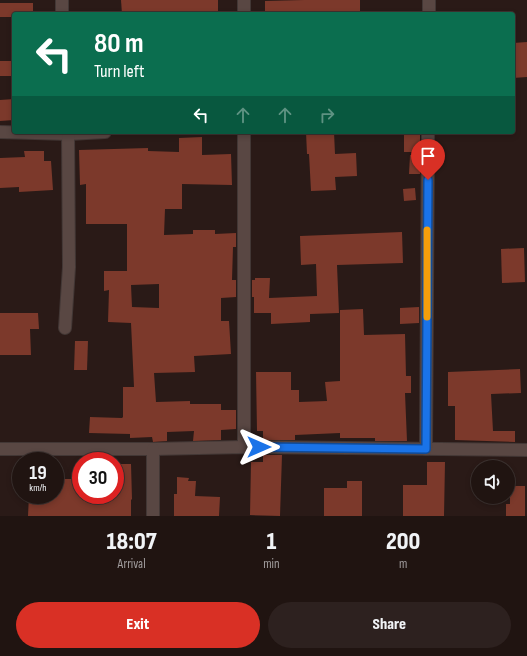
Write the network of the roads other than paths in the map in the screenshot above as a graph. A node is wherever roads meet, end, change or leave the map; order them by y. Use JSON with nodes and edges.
{"nodes":[{"id":1,"x":62,"y":0,"type":"edge"},
{"id":2,"x":244,"y":0,"type":"edge"},
{"id":3,"x":429,"y":0,"type":"edge"},
{"id":4,"x":62,"y":12,"type":"edge"},
{"id":5,"x":244,"y":12,"type":"edge"},
{"id":6,"x":429,"y":12,"type":"edge"},
{"id":7,"x":0,"y":132,"type":"edge"},
{"id":8,"x":12,"y":132,"type":"edge"},
{"id":9,"x":69,"y":134,"type":"edge"},
{"id":10,"x":244,"y":134,"type":"edge"},
{"id":11,"x":428,"y":134,"type":"edge"},
{"id":12,"x":65,"y":328,"type":"dead end"},
{"id":13,"x":244,"y":447,"type":"junction"},
{"id":14,"x":0,"y":448,"type":"edge"},
{"id":15,"x":153,"y":449,"type":"junction"},
{"id":16,"x":426,"y":449,"type":"junction"},
{"id":17,"x":527,"y":450,"type":"edge"},
{"id":18,"x":153,"y":516,"type":"edge"}],
"edges":[{"from":1,"to":4,"type":"street"},
{"from":2,"to":5,"type":"street"},
{"from":3,"to":6,"type":"street"},
{"from":7,"to":8,"type":"street"},
{"from":9,"to":12,"type":"street"},
{"from":10,"to":13,"type":"street"},
{"from":11,"to":16,"type":"street"},
{"from":13,"to":15,"type":"street"},
{"from":13,"to":16,"type":"street"},
{"from":14,"to":15,"type":"street"},
{"from":15,"to":18,"type":"street"},
{"from":16,"to":17,"type":"street"}]}
